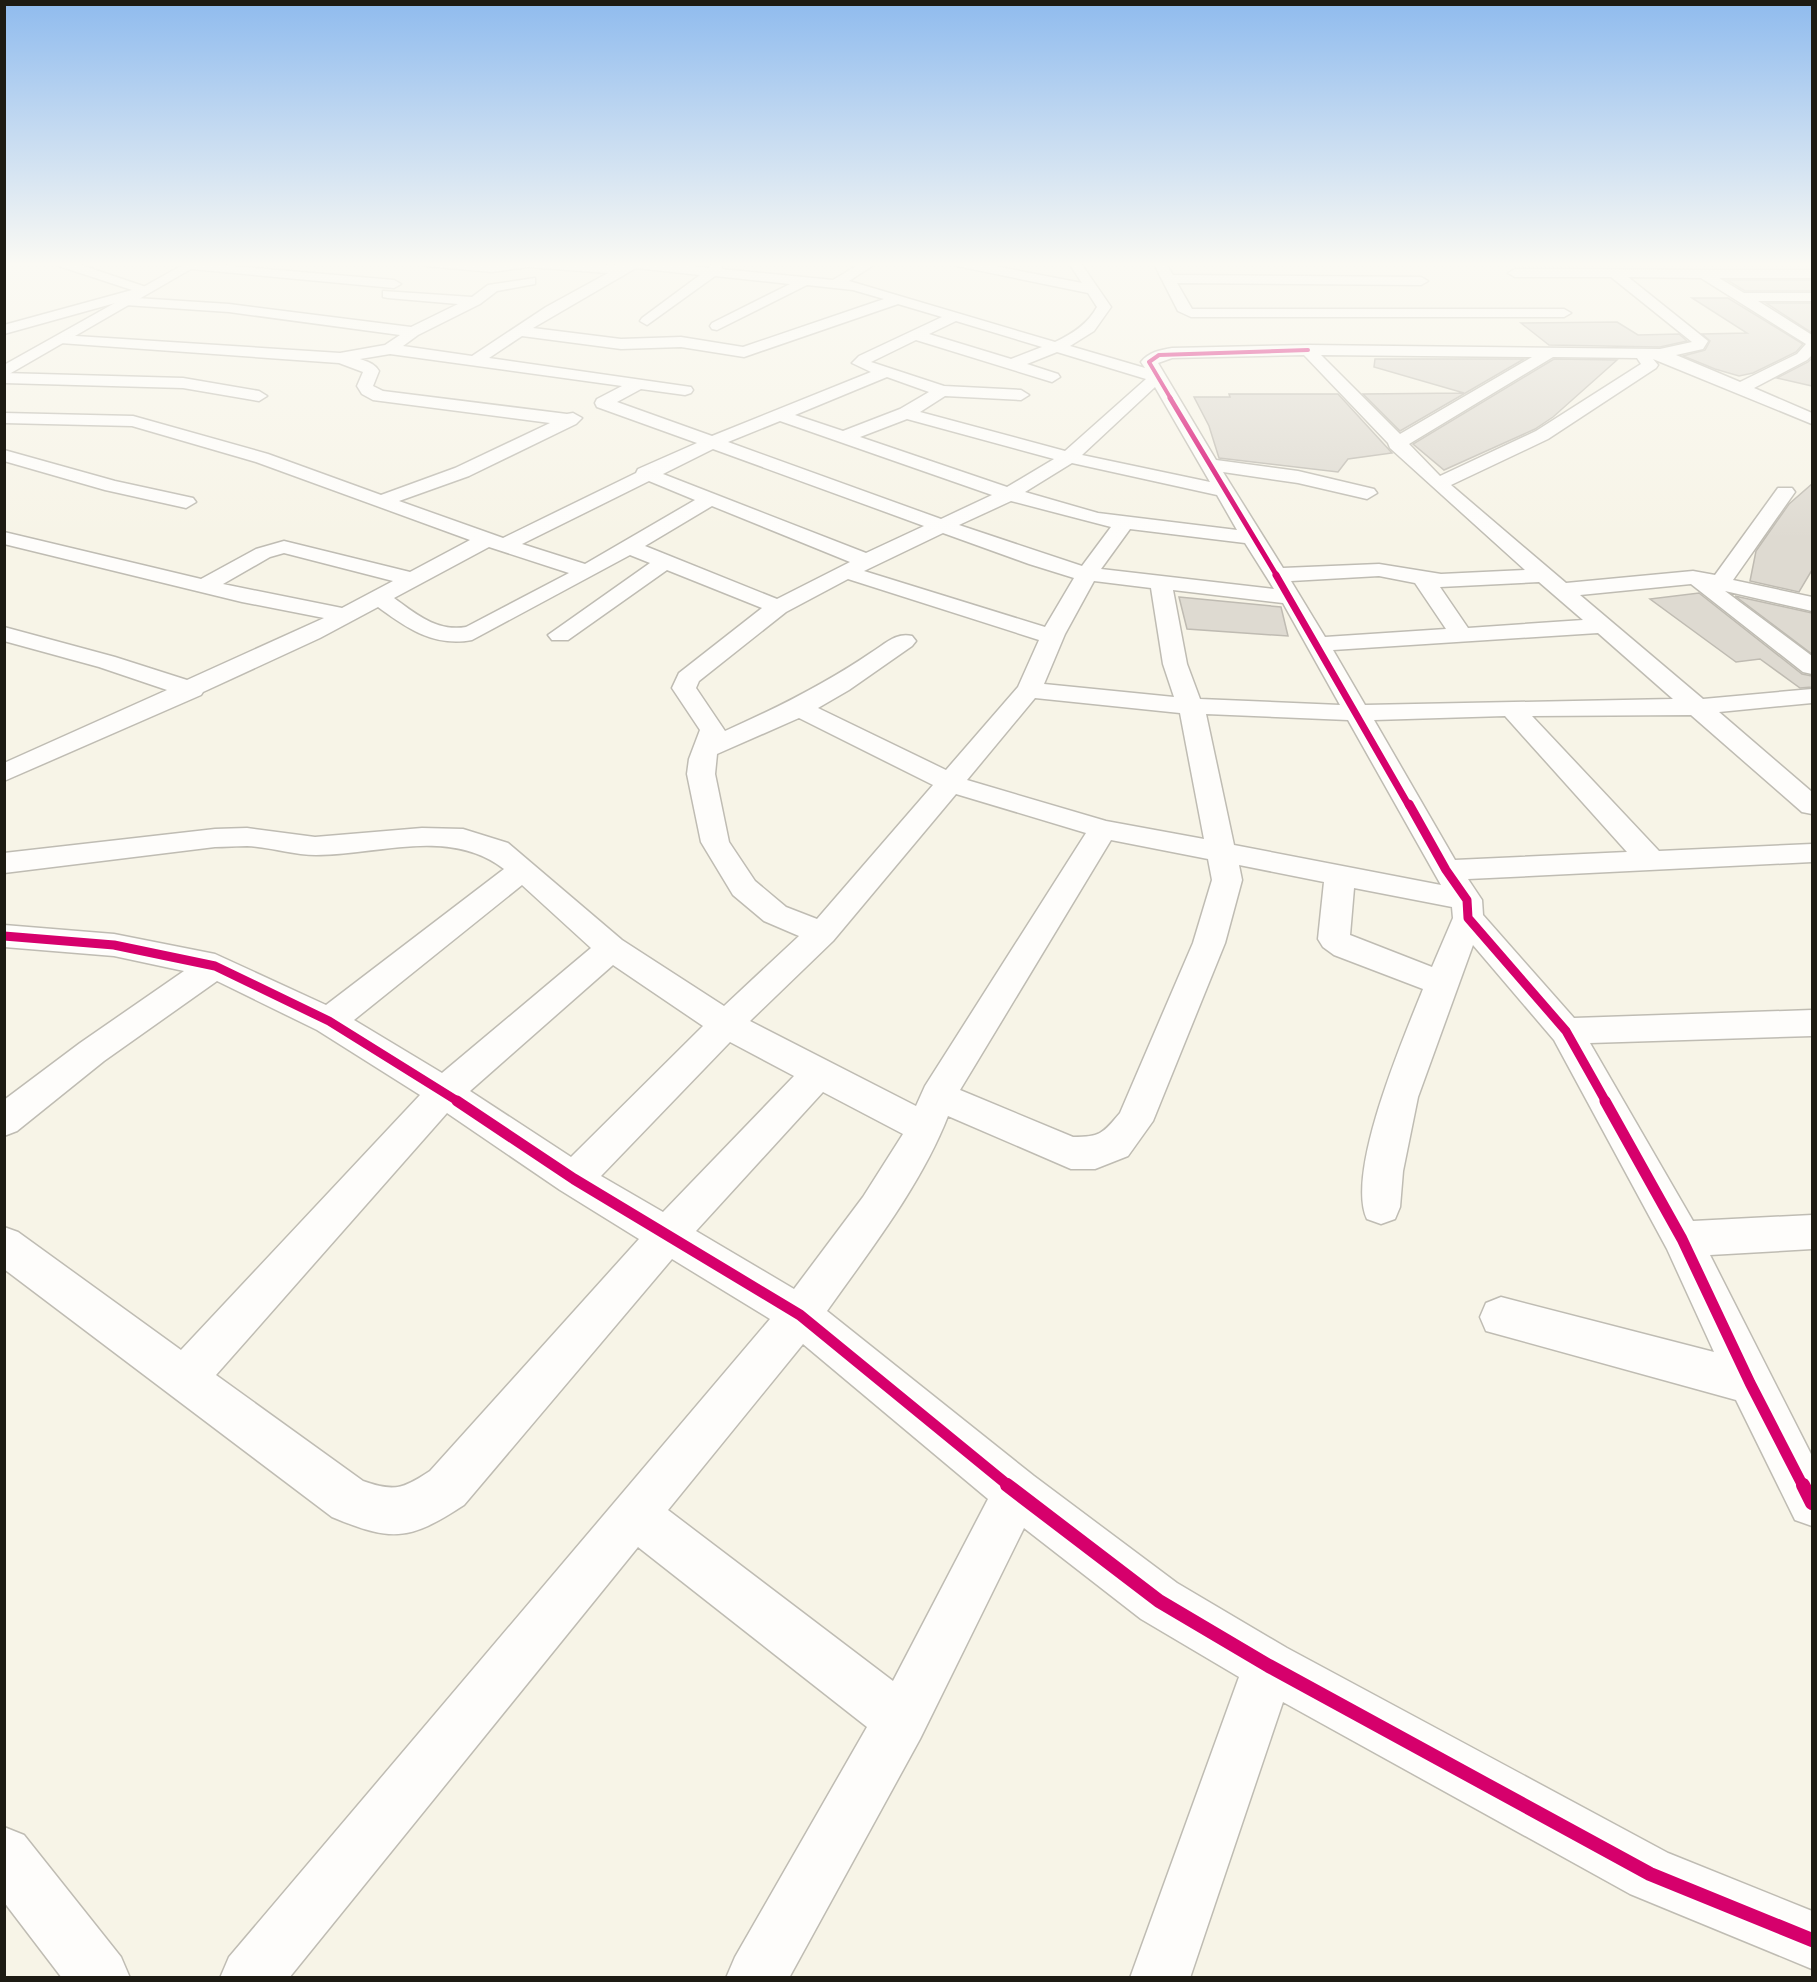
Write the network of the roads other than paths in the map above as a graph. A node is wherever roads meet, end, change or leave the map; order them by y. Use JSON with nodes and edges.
{"nodes":[{"id":1,"x":34,"y":354,"type":"edge"},
{"id":2,"x":226,"y":354,"type":"edge"},
{"id":3,"x":293,"y":354,"type":"edge"},
{"id":4,"x":359,"y":354,"type":"edge"},
{"id":5,"x":428,"y":354,"type":"edge"},
{"id":6,"x":484,"y":354,"type":"edge"},
{"id":7,"x":874,"y":354,"type":"edge"},
{"id":8,"x":977,"y":354,"type":"edge"},
{"id":9,"x":1034,"y":354,"type":"edge"},
{"id":10,"x":1075,"y":354,"type":"edge"},
{"id":11,"x":1174,"y":354,"type":"edge"},
{"id":12,"x":1312,"y":354,"type":"edge"},
{"id":13,"x":1523,"y":354,"type":"edge"},
{"id":14,"x":1579,"y":354,"type":"edge"},
{"id":15,"x":1651,"y":354,"type":"edge"},
{"id":16,"x":1652,"y":354,"type":"edge"},
{"id":17,"x":1804,"y":354,"type":"edge"},
{"id":18,"x":1548,"y":355,"type":"junction"},
{"id":19,"x":340,"y":358,"type":"junction"},
{"id":20,"x":1089,"y":359,"type":"junction"},
{"id":21,"x":474,"y":361,"type":"junction"},
{"id":22,"x":1011,"y":365,"type":"junction"},
{"id":23,"x":4,"y":372,"type":"edge"},
{"id":24,"x":886,"y":372,"type":"junction"},
{"id":25,"x":1052,"y":377,"type":"junction"},
{"id":26,"x":1157,"y":377,"type":"junction"},
{"id":27,"x":4,"y":378,"type":"edge"},
{"id":28,"x":183,"y":383,"type":"junction"},
{"id":29,"x":639,"y":383,"type":"junction"},
{"id":30,"x":1740,"y":389,"type":"junction"},
{"id":31,"x":685,"y":390,"type":"dead end"},
{"id":32,"x":942,"y":391,"type":"junction"},
{"id":33,"x":1021,"y":395,"type":"junction"},
{"id":34,"x":259,"y":396,"type":"dead end"},
{"id":35,"x":603,"y":403,"type":"junction"},
{"id":36,"x":906,"y":413,"type":"junction"},
{"id":37,"x":779,"y":415,"type":"junction"},
{"id":38,"x":4,"y":418,"type":"edge"},
{"id":39,"x":1812,"y":419,"type":"edge"},
{"id":40,"x":570,"y":420,"type":"junction"},
{"id":41,"x":133,"y":422,"type":"junction"},
{"id":42,"x":970,"y":431,"type":"junction"},
{"id":43,"x":843,"y":437,"type":"junction"},
{"id":44,"x":713,"y":442,"type":"junction"},
{"id":45,"x":1396,"y":444,"type":"junction"},
{"id":46,"x":4,"y":455,"type":"edge"},
{"id":47,"x":1068,"y":458,"type":"junction"},
{"id":48,"x":645,"y":473,"type":"junction"},
{"id":49,"x":1219,"y":478,"type":"junction"},
{"id":50,"x":1438,"y":484,"type":"junction"},
{"id":51,"x":1785,"y":492,"type":"dead end"},
{"id":52,"x":1367,"y":493,"type":"dead end"},
{"id":53,"x":1009,"y":494,"type":"junction"},
{"id":54,"x":710,"y":499,"type":"junction"},
{"id":55,"x":382,"y":501,"type":"junction"},
{"id":56,"x":186,"y":502,"type":"dead end"},
{"id":57,"x":1123,"y":524,"type":"junction"},
{"id":58,"x":941,"y":525,"type":"junction"},
{"id":59,"x":4,"y":538,"type":"edge"},
{"id":60,"x":1252,"y":538,"type":"junction"},
{"id":61,"x":497,"y":541,"type":"junction"},
{"id":62,"x":629,"y":547,"type":"junction"},
{"id":63,"x":665,"y":562,"type":"junction"},
{"id":64,"x":856,"y":566,"type":"junction"},
{"id":65,"x":587,"y":572,"type":"junction"},
{"id":66,"x":1085,"y":574,"type":"junction"},
{"id":67,"x":1544,"y":575,"type":"junction"},
{"id":68,"x":1693,"y":577,"type":"junction"},
{"id":69,"x":412,"y":579,"type":"junction"},
{"id":70,"x":1423,"y":579,"type":"junction"},
{"id":71,"x":1161,"y":582,"type":"junction"},
{"id":72,"x":1720,"y":583,"type":"junction"},
{"id":73,"x":203,"y":586,"type":"junction"},
{"id":74,"x":1284,"y":586,"type":"junction"},
{"id":75,"x":1562,"y":590,"type":"junction"},
{"id":76,"x":379,"y":597,"type":"junction"},
{"id":77,"x":1812,"y":604,"type":"edge"},
{"id":78,"x":778,"y":607,"type":"junction"},
{"id":79,"x":345,"y":615,"type":"junction"},
{"id":80,"x":1604,"y":626,"type":"junction"},
{"id":81,"x":4,"y":634,"type":"edge"},
{"id":82,"x":560,"y":635,"type":"dead end"},
{"id":83,"x":1462,"y":635,"type":"junction"},
{"id":84,"x":1052,"y":637,"type":"junction"},
{"id":85,"x":904,"y":641,"type":"dead end"},
{"id":86,"x":1318,"y":644,"type":"junction"},
{"id":87,"x":1812,"y":667,"type":"edge"},
{"id":88,"x":192,"y":690,"type":"junction"},
{"id":89,"x":1029,"y":690,"type":"junction"},
{"id":90,"x":1812,"y":696,"type":"edge"},
{"id":91,"x":1190,"y":706,"type":"junction"},
{"id":92,"x":1695,"y":707,"type":"junction"},
{"id":93,"x":799,"y":708,"type":"junction"},
{"id":94,"x":1513,"y":710,"type":"junction"},
{"id":95,"x":1356,"y":713,"type":"junction"},
{"id":96,"x":707,"y":749,"type":"junction"},
{"id":97,"x":4,"y":773,"type":"edge"},
{"id":98,"x":950,"y":783,"type":"junction"},
{"id":99,"x":1812,"y":806,"type":"edge"},
{"id":100,"x":1103,"y":829,"type":"junction"},
{"id":101,"x":1812,"y":853,"type":"edge"},
{"id":102,"x":1221,"y":854,"type":"junction"},
{"id":103,"x":1651,"y":860,"type":"junction"},
{"id":104,"x":4,"y":864,"type":"edge"},
{"id":105,"x":523,"y":869,"type":"junction"},
{"id":106,"x":1446,"y":870,"type":"junction"},
{"id":107,"x":1340,"y":876,"type":"junction"},
{"id":108,"x":1467,"y":909,"type":"junction"},
{"id":109,"x":822,"y":933,"type":"junction"},
{"id":110,"x":4,"y":936,"type":"edge"},
{"id":111,"x":611,"y":948,"type":"junction"},
{"id":112,"x":215,"y":966,"type":"junction"},
{"id":113,"x":1443,"y":984,"type":"junction"},
{"id":114,"x":329,"y":1021,"type":"junction"},
{"id":115,"x":1812,"y":1023,"type":"edge"},
{"id":116,"x":726,"y":1024,"type":"junction"},
{"id":117,"x":1566,"y":1031,"type":"junction"},
{"id":118,"x":819,"y":1073,"type":"junction"},
{"id":119,"x":444,"y":1092,"type":"junction"},
{"id":120,"x":938,"y":1096,"type":"junction"},
{"id":121,"x":4,"y":1120,"type":"edge"},
{"id":122,"x":926,"y":1129,"type":"junction"},
{"id":123,"x":574,"y":1179,"type":"junction"},
{"id":124,"x":1381,"y":1207,"type":"dead end"},
{"id":125,"x":1812,"y":1232,"type":"edge"},
{"id":126,"x":668,"y":1234,"type":"junction"},
{"id":127,"x":1682,"y":1239,"type":"junction"},
{"id":128,"x":4,"y":1245,"type":"edge"},
{"id":129,"x":800,"y":1315,"type":"junction"},
{"id":130,"x":1500,"y":1317,"type":"dead end"},
{"id":131,"x":185,"y":1378,"type":"junction"},
{"id":132,"x":1750,"y":1383,"type":"junction"},
{"id":133,"x":1017,"y":1493,"type":"junction"},
{"id":134,"x":1812,"y":1503,"type":"edge"},
{"id":135,"x":635,"y":1514,"type":"junction"},
{"id":136,"x":1269,"y":1666,"type":"junction"},
{"id":137,"x":901,"y":1720,"type":"junction"},
{"id":138,"x":4,"y":1855,"type":"edge"},
{"id":139,"x":1812,"y":1940,"type":"edge"},
{"id":140,"x":100,"y":1977,"type":"edge"},
{"id":141,"x":250,"y":1977,"type":"edge"},
{"id":142,"x":756,"y":1977,"type":"edge"},
{"id":143,"x":1160,"y":1977,"type":"edge"}],
"edges":[{"from":1,"to":23,"type":"street"},
{"from":2,"to":28,"type":"street"},
{"from":3,"to":19,"type":"street"},
{"from":4,"to":19,"type":"street"},
{"from":5,"to":21,"type":"street"},
{"from":6,"to":21,"type":"street"},
{"from":7,"to":24,"type":"street"},
{"from":8,"to":22,"type":"street"},
{"from":9,"to":22,"type":"street"},
{"from":10,"to":20,"type":"street"},
{"from":11,"to":26,"type":"street"},
{"from":12,"to":45,"type":"street"},
{"from":13,"to":18,"type":"street"},
{"from":14,"to":18,"type":"street"},
{"from":15,"to":50,"type":"street"},
{"from":16,"to":30,"type":"street"},
{"from":17,"to":30,"type":"street"},
{"from":18,"to":45,"type":"street"},
{"from":19,"to":40,"type":"street"},
{"from":20,"to":25,"type":"street"},
{"from":20,"to":26,"type":"street"},
{"from":21,"to":29,"type":"street"},
{"from":22,"to":25,"type":"street"},
{"from":24,"to":32,"type":"street"},
{"from":24,"to":37,"type":"street"},
{"from":25,"to":33,"type":"street"},
{"from":26,"to":47,"type":"street"},
{"from":26,"to":49,"type":"street"},
{"from":27,"to":28,"type":"street"},
{"from":28,"to":34,"type":"street"},
{"from":28,"to":41,"type":"street"},
{"from":29,"to":31,"type":"street"},
{"from":29,"to":35,"type":"street"},
{"from":30,"to":39,"type":"street"},
{"from":32,"to":33,"type":"street"},
{"from":32,"to":36,"type":"street"},
{"from":33,"to":42,"type":"street"},
{"from":35,"to":40,"type":"street"},
{"from":35,"to":44,"type":"street"},
{"from":36,"to":42,"type":"street"},
{"from":36,"to":43,"type":"street"},
{"from":37,"to":43,"type":"street"},
{"from":37,"to":44,"type":"street"},
{"from":38,"to":41,"type":"street"},
{"from":40,"to":55,"type":"street"},
{"from":41,"to":55,"type":"street"},
{"from":42,"to":47,"type":"street"},
{"from":43,"to":53,"type":"street"},
{"from":44,"to":48,"type":"street"},
{"from":44,"to":58,"type":"street"},
{"from":45,"to":50,"type":"street"},
{"from":46,"to":56,"type":"street"},
{"from":47,"to":49,"type":"street"},
{"from":47,"to":53,"type":"street"},
{"from":48,"to":54,"type":"street"},
{"from":48,"to":61,"type":"street"},
{"from":49,"to":52,"type":"street"},
{"from":49,"to":60,"type":"street"},
{"from":50,"to":67,"type":"street"},
{"from":51,"to":72,"type":"street"},
{"from":53,"to":57,"type":"street"},
{"from":53,"to":58,"type":"street"},
{"from":54,"to":62,"type":"street"},
{"from":54,"to":64,"type":"street"},
{"from":55,"to":61,"type":"street"},
{"from":57,"to":60,"type":"street"},
{"from":57,"to":66,"type":"street"},
{"from":58,"to":64,"type":"street"},
{"from":58,"to":66,"type":"street"},
{"from":59,"to":73,"type":"street"},
{"from":60,"to":74,"type":"street"},
{"from":61,"to":65,"type":"street"},
{"from":61,"to":69,"type":"street"},
{"from":62,"to":63,"type":"street"},
{"from":62,"to":65,"type":"street"},
{"from":63,"to":78,"type":"street"},
{"from":63,"to":82,"type":"street"},
{"from":64,"to":78,"type":"street"},
{"from":64,"to":84,"type":"street"},
{"from":65,"to":76,"type":"street"},
{"from":66,"to":71,"type":"street"},
{"from":66,"to":84,"type":"street"},
{"from":67,"to":70,"type":"street"},
{"from":67,"to":75,"type":"street"},
{"from":68,"to":72,"type":"street"},
{"from":68,"to":75,"type":"street"},
{"from":68,"to":87,"type":"street"},
{"from":69,"to":73,"type":"street"},
{"from":69,"to":76,"type":"street"},
{"from":70,"to":74,"type":"street"},
{"from":70,"to":83,"type":"street"},
{"from":71,"to":74,"type":"street"},
{"from":71,"to":91,"type":"street"},
{"from":72,"to":77,"type":"street"},
{"from":73,"to":79,"type":"street"},
{"from":74,"to":86,"type":"street"},
{"from":75,"to":80,"type":"street"},
{"from":76,"to":79,"type":"street"},
{"from":78,"to":96,"type":"street"},
{"from":79,"to":88,"type":"street"},
{"from":80,"to":83,"type":"street"},
{"from":80,"to":92,"type":"street"},
{"from":81,"to":88,"type":"street"},
{"from":83,"to":86,"type":"street"},
{"from":84,"to":89,"type":"street"},
{"from":85,"to":93,"type":"street"},
{"from":86,"to":95,"type":"street"},
{"from":88,"to":97,"type":"street"},
{"from":89,"to":91,"type":"street"},
{"from":89,"to":98,"type":"street"},
{"from":90,"to":92,"type":"street"},
{"from":91,"to":95,"type":"street"},
{"from":91,"to":102,"type":"street"},
{"from":92,"to":94,"type":"street"},
{"from":92,"to":99,"type":"street"},
{"from":93,"to":96,"type":"street"},
{"from":93,"to":98,"type":"street"},
{"from":94,"to":95,"type":"street"},
{"from":94,"to":103,"type":"street"},
{"from":95,"to":106,"type":"street"},
{"from":96,"to":109,"type":"street"},
{"from":98,"to":100,"type":"street"},
{"from":98,"to":109,"type":"street"},
{"from":100,"to":102,"type":"street"},
{"from":100,"to":120,"type":"street"},
{"from":101,"to":103,"type":"street"},
{"from":102,"to":107,"type":"street"},
{"from":102,"to":120,"type":"street"},
{"from":103,"to":106,"type":"street"},
{"from":104,"to":105,"type":"street"},
{"from":105,"to":111,"type":"street"},
{"from":105,"to":114,"type":"street"},
{"from":106,"to":108,"type":"street"},
{"from":107,"to":108,"type":"street"},
{"from":107,"to":113,"type":"street"},
{"from":108,"to":113,"type":"street"},
{"from":108,"to":117,"type":"street"},
{"from":109,"to":116,"type":"street"},
{"from":110,"to":112,"type":"street"},
{"from":111,"to":116,"type":"street"},
{"from":111,"to":119,"type":"street"},
{"from":112,"to":114,"type":"street"},
{"from":112,"to":121,"type":"street"},
{"from":113,"to":124,"type":"street"},
{"from":114,"to":119,"type":"street"},
{"from":115,"to":117,"type":"street"},
{"from":116,"to":118,"type":"street"},
{"from":116,"to":123,"type":"street"},
{"from":117,"to":127,"type":"street"},
{"from":118,"to":122,"type":"street"},
{"from":118,"to":126,"type":"street"},
{"from":119,"to":123,"type":"street"},
{"from":119,"to":131,"type":"street"},
{"from":120,"to":122,"type":"street"},
{"from":122,"to":129,"type":"street"},
{"from":123,"to":126,"type":"street"},
{"from":125,"to":127,"type":"street"},
{"from":126,"to":129,"type":"street"},
{"from":126,"to":131,"type":"street"},
{"from":127,"to":132,"type":"street"},
{"from":128,"to":131,"type":"street"},
{"from":129,"to":133,"type":"street"},
{"from":129,"to":135,"type":"street"},
{"from":130,"to":132,"type":"street"},
{"from":132,"to":134,"type":"street"},
{"from":133,"to":136,"type":"street"},
{"from":133,"to":137,"type":"street"},
{"from":135,"to":137,"type":"street"},
{"from":135,"to":141,"type":"street"},
{"from":136,"to":139,"type":"street"},
{"from":136,"to":143,"type":"street"},
{"from":137,"to":142,"type":"street"},
{"from":138,"to":140,"type":"street"}]}
